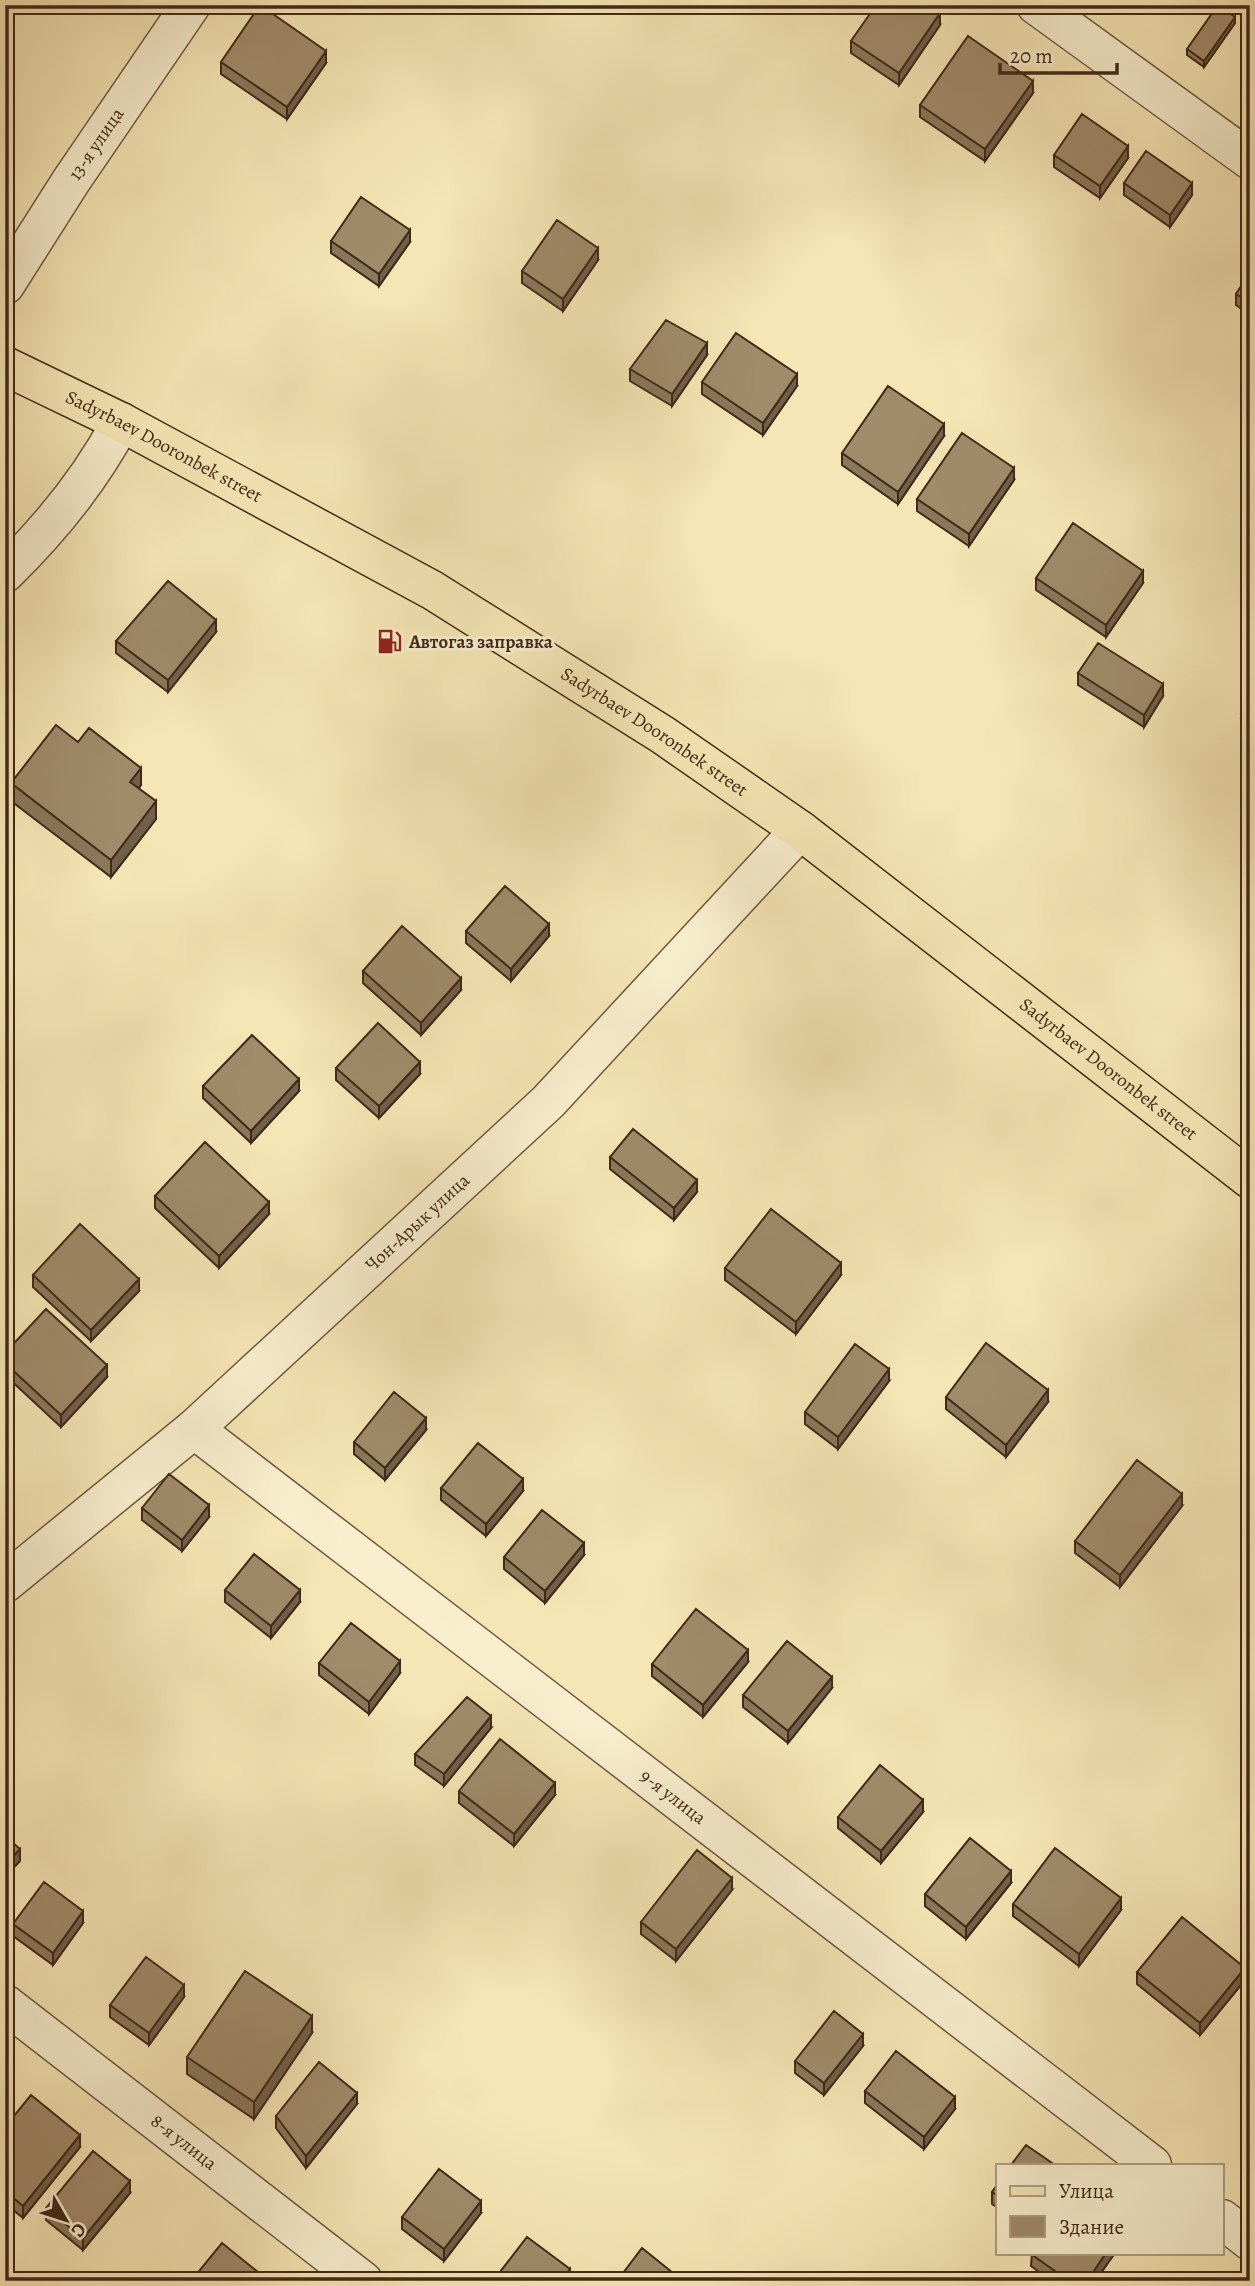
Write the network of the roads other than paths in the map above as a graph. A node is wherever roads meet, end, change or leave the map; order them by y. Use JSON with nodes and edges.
{"nodes":[{"id":1,"x":191,"y":5,"type":"edge"},
{"id":2,"x":1036,"y":5,"type":"edge"},
{"id":3,"x":1250,"y":159,"type":"edge"},
{"id":4,"x":5,"y":285,"type":"edge"},
{"id":5,"x":5,"y":366,"type":"edge"},
{"id":6,"x":121,"y":422,"type":"junction"},
{"id":7,"x":5,"y":573,"type":"edge"},
{"id":8,"x":800,"y":830,"type":"junction"},
{"id":9,"x":1250,"y":1179,"type":"edge"},
{"id":10,"x":194,"y":1429,"type":"junction"},
{"id":11,"x":5,"y":1583,"type":"edge"},
{"id":12,"x":5,"y":2004,"type":"edge"},
{"id":13,"x":1151,"y":2164,"type":"edge"},
{"id":14,"x":1224,"y":2221,"type":"edge"},
{"id":15,"x":1250,"y":2241,"type":"edge"},
{"id":16,"x":363,"y":2281,"type":"edge"}],
"edges":[{"from":1,"to":4,"type":"street","name":"13-я улица"},
{"from":2,"to":3,"type":"street"},
{"from":5,"to":6,"type":"main road","name":"Sadyrbaev Dooronbek street"},
{"from":6,"to":7,"type":"street"},
{"from":6,"to":8,"type":"main road","name":"Sadyrbaev Dooronbek street"},
{"from":8,"to":9,"type":"main road","name":"Sadyrbaev Dooronbek street"},
{"from":8,"to":10,"type":"street","name":"Чон-Арык улица"},
{"from":10,"to":11,"type":"street","name":"Чон-Арык улица"},
{"from":10,"to":13,"type":"street","name":"9-я улица"},
{"from":12,"to":16,"type":"street","name":"8-я улица"},
{"from":14,"to":15,"type":"street"}]}
